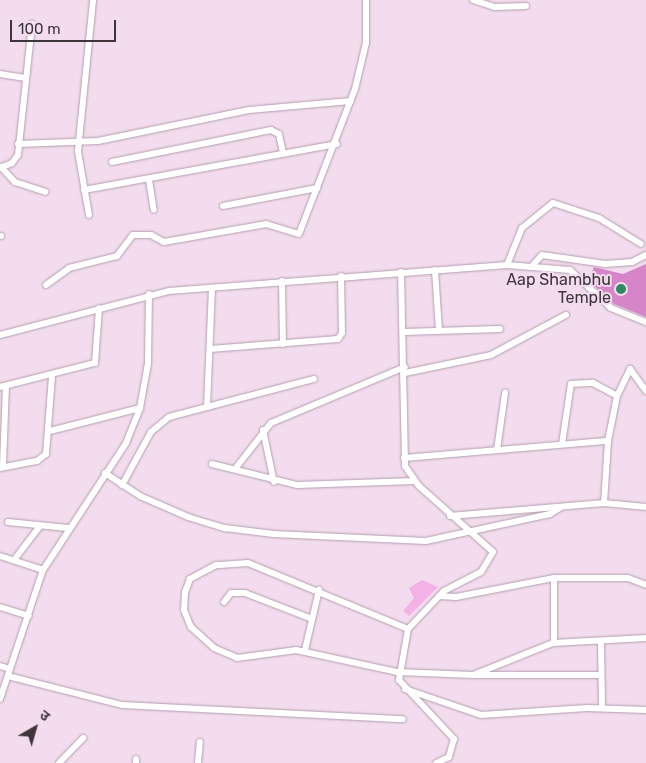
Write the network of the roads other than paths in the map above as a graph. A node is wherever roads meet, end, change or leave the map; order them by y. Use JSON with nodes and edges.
{"nodes":[{"id":1,"x":93,"y":0,"type":"edge"},
{"id":2,"x":366,"y":0,"type":"edge"},
{"id":3,"x":473,"y":0,"type":"edge"},
{"id":4,"x":526,"y":6,"type":"dead end"},
{"id":5,"x":32,"y":24,"type":"dead end"},
{"id":6,"x":0,"y":74,"type":"edge"},
{"id":7,"x":26,"y":78,"type":"junction"},
{"id":8,"x":351,"y":101,"type":"junction"},
{"id":9,"x":78,"y":143,"type":"junction"},
{"id":10,"x":18,"y":144,"type":"junction"},
{"id":11,"x":337,"y":144,"type":"junction"},
{"id":12,"x":282,"y":153,"type":"junction"},
{"id":13,"x":112,"y":162,"type":"dead end"},
{"id":14,"x":0,"y":168,"type":"edge"},
{"id":15,"x":149,"y":180,"type":"junction"},
{"id":16,"x":317,"y":188,"type":"junction"},
{"id":17,"x":84,"y":190,"type":"junction"},
{"id":18,"x":45,"y":192,"type":"dead end"},
{"id":19,"x":223,"y":206,"type":"dead end"},
{"id":20,"x":154,"y":210,"type":"dead end"},
{"id":21,"x":90,"y":215,"type":"dead end"},
{"id":22,"x":641,"y":244,"type":"dead end"},
{"id":23,"x":646,"y":256,"type":"edge"},
{"id":24,"x":506,"y":265,"type":"junction"},
{"id":25,"x":533,"y":265,"type":"junction"},
{"id":26,"x":435,"y":270,"type":"junction"},
{"id":27,"x":401,"y":272,"type":"junction"},
{"id":28,"x":341,"y":276,"type":"junction"},
{"id":29,"x":282,"y":281,"type":"junction"},
{"id":30,"x":46,"y":285,"type":"dead end"},
{"id":31,"x":212,"y":288,"type":"junction"},
{"id":32,"x":149,"y":294,"type":"junction"},
{"id":33,"x":99,"y":308,"type":"junction"},
{"id":34,"x":566,"y":315,"type":"dead end"},
{"id":35,"x":646,"y":322,"type":"edge"},
{"id":36,"x":500,"y":328,"type":"dead end"},
{"id":37,"x":439,"y":331,"type":"junction"},
{"id":38,"x":404,"y":332,"type":"junction"},
{"id":39,"x":0,"y":335,"type":"edge"},
{"id":40,"x":283,"y":344,"type":"junction"},
{"id":41,"x":210,"y":349,"type":"junction"},
{"id":42,"x":405,"y":370,"type":"junction"},
{"id":43,"x":52,"y":376,"type":"junction"},
{"id":44,"x":314,"y":379,"type":"dead end"},
{"id":45,"x":3,"y":386,"type":"edge"},
{"id":46,"x":646,"y":391,"type":"edge"},
{"id":47,"x":505,"y":393,"type":"dead end"},
{"id":48,"x":617,"y":396,"type":"junction"},
{"id":49,"x":2,"y":405,"type":"edge"},
{"id":50,"x":207,"y":407,"type":"junction"},
{"id":51,"x":140,"y":408,"type":"junction"},
{"id":52,"x":263,"y":430,"type":"junction"},
{"id":53,"x":50,"y":431,"type":"junction"},
{"id":54,"x":608,"y":441,"type":"junction"},
{"id":55,"x":562,"y":444,"type":"junction"},
{"id":56,"x":497,"y":450,"type":"junction"},
{"id":57,"x":404,"y":458,"type":"junction"},
{"id":58,"x":212,"y":464,"type":"dead end"},
{"id":59,"x":1,"y":467,"type":"edge"},
{"id":60,"x":235,"y":470,"type":"junction"},
{"id":61,"x":105,"y":473,"type":"junction"},
{"id":62,"x":415,"y":481,"type":"junction"},
{"id":63,"x":274,"y":482,"type":"junction"},
{"id":64,"x":122,"y":485,"type":"junction"},
{"id":65,"x":604,"y":503,"type":"junction"},
{"id":66,"x":561,"y":507,"type":"junction"},
{"id":67,"x":646,"y":507,"type":"edge"},
{"id":68,"x":450,"y":516,"type":"junction"},
{"id":69,"x":8,"y":522,"type":"dead end"},
{"id":70,"x":40,"y":526,"type":"junction"},
{"id":71,"x":68,"y":528,"type":"junction"},
{"id":72,"x":469,"y":530,"type":"junction"},
{"id":73,"x":0,"y":556,"type":"edge"},
{"id":74,"x":14,"y":560,"type":"junction"},
{"id":75,"x":43,"y":570,"type":"junction"},
{"id":76,"x":554,"y":578,"type":"junction"},
{"id":77,"x":646,"y":585,"type":"edge"},
{"id":78,"x":319,"y":590,"type":"junction"},
{"id":79,"x":438,"y":596,"type":"junction"},
{"id":80,"x":224,"y":602,"type":"dead end"},
{"id":81,"x":0,"y":607,"type":"edge"},
{"id":82,"x":29,"y":616,"type":"junction"},
{"id":83,"x":312,"y":619,"type":"junction"},
{"id":84,"x":408,"y":629,"type":"junction"},
{"id":85,"x":646,"y":638,"type":"edge"},
{"id":86,"x":601,"y":641,"type":"junction"},
{"id":87,"x":554,"y":643,"type":"junction"},
{"id":88,"x":305,"y":650,"type":"junction"},
{"id":89,"x":0,"y":666,"type":"edge"},
{"id":90,"x":9,"y":672,"type":"junction"},
{"id":91,"x":397,"y":672,"type":"junction"},
{"id":92,"x":473,"y":675,"type":"junction"},
{"id":93,"x":601,"y":675,"type":"junction"},
{"id":94,"x":404,"y":689,"type":"junction"},
{"id":95,"x":0,"y":698,"type":"edge"},
{"id":96,"x":602,"y":707,"type":"junction"},
{"id":97,"x":646,"y":710,"type":"edge"},
{"id":98,"x":403,"y":719,"type":"dead end"},
{"id":99,"x":82,"y":738,"type":"dead end"},
{"id":100,"x":200,"y":742,"type":"dead end"},
{"id":101,"x":59,"y":763,"type":"edge"},
{"id":102,"x":198,"y":763,"type":"edge"},
{"id":103,"x":436,"y":763,"type":"edge"}],
"edges":[{"from":1,"to":9,"type":"street"},
{"from":2,"to":8,"type":"street"},
{"from":3,"to":4,"type":"street"},
{"from":5,"to":7,"type":"street"},
{"from":6,"to":7,"type":"street"},
{"from":7,"to":10,"type":"street"},
{"from":8,"to":9,"type":"street"},
{"from":8,"to":11,"type":"street"},
{"from":9,"to":10,"type":"street"},
{"from":9,"to":17,"type":"street"},
{"from":10,"to":14,"type":"street"},
{"from":11,"to":12,"type":"street"},
{"from":11,"to":16,"type":"street"},
{"from":12,"to":13,"type":"street"},
{"from":12,"to":15,"type":"street"},
{"from":14,"to":18,"type":"street"},
{"from":15,"to":17,"type":"street"},
{"from":15,"to":20,"type":"street"},
{"from":16,"to":19,"type":"street"},
{"from":16,"to":30,"type":"street"},
{"from":17,"to":21,"type":"street"},
{"from":22,"to":24,"type":"street"},
{"from":23,"to":25,"type":"street"},
{"from":24,"to":25,"type":"street"},
{"from":24,"to":26,"type":"street"},
{"from":25,"to":35,"type":"street"},
{"from":26,"to":27,"type":"street"},
{"from":26,"to":37,"type":"street"},
{"from":27,"to":28,"type":"street"},
{"from":27,"to":38,"type":"street"},
{"from":28,"to":29,"type":"street"},
{"from":28,"to":40,"type":"street"},
{"from":29,"to":31,"type":"street"},
{"from":29,"to":40,"type":"street"},
{"from":31,"to":32,"type":"street"},
{"from":31,"to":41,"type":"street"},
{"from":32,"to":33,"type":"street"},
{"from":32,"to":51,"type":"street"},
{"from":33,"to":39,"type":"street"},
{"from":33,"to":43,"type":"street"},
{"from":34,"to":42,"type":"street"},
{"from":36,"to":37,"type":"street"},
{"from":37,"to":38,"type":"street"},
{"from":38,"to":42,"type":"street"},
{"from":40,"to":41,"type":"street"},
{"from":41,"to":50,"type":"street"},
{"from":42,"to":52,"type":"street"},
{"from":42,"to":57,"type":"street"},
{"from":43,"to":45,"type":"street"},
{"from":43,"to":53,"type":"street"},
{"from":44,"to":50,"type":"street"},
{"from":45,"to":49,"type":"street"},
{"from":46,"to":48,"type":"street"},
{"from":47,"to":56,"type":"street"},
{"from":48,"to":54,"type":"street"},
{"from":48,"to":55,"type":"street"},
{"from":49,"to":59,"type":"street"},
{"from":50,"to":64,"type":"street"},
{"from":51,"to":53,"type":"street"},
{"from":51,"to":61,"type":"street"},
{"from":52,"to":60,"type":"street"},
{"from":52,"to":63,"type":"street"},
{"from":53,"to":59,"type":"street"},
{"from":54,"to":55,"type":"street"},
{"from":54,"to":65,"type":"street"},
{"from":55,"to":56,"type":"street"},
{"from":56,"to":57,"type":"street"},
{"from":57,"to":62,"type":"street"},
{"from":58,"to":60,"type":"street"},
{"from":60,"to":63,"type":"street"},
{"from":61,"to":64,"type":"street"},
{"from":61,"to":71,"type":"street"},
{"from":62,"to":63,"type":"street"},
{"from":62,"to":68,"type":"street"},
{"from":64,"to":72,"type":"street"},
{"from":65,"to":66,"type":"street"},
{"from":65,"to":67,"type":"street"},
{"from":66,"to":68,"type":"street"},
{"from":66,"to":72,"type":"street"},
{"from":68,"to":72,"type":"street"},
{"from":69,"to":70,"type":"street"},
{"from":70,"to":71,"type":"street"},
{"from":70,"to":74,"type":"street"},
{"from":71,"to":75,"type":"street"},
{"from":72,"to":79,"type":"street"},
{"from":73,"to":74,"type":"street"},
{"from":74,"to":75,"type":"street"},
{"from":75,"to":82,"type":"street"},
{"from":76,"to":77,"type":"street"},
{"from":76,"to":79,"type":"street"},
{"from":76,"to":87,"type":"street"},
{"from":78,"to":83,"type":"street"},
{"from":78,"to":84,"type":"street"},
{"from":78,"to":88,"type":"street"},
{"from":79,"to":84,"type":"street"},
{"from":80,"to":83,"type":"street"},
{"from":81,"to":82,"type":"street"},
{"from":82,"to":90,"type":"street"},
{"from":83,"to":88,"type":"street"},
{"from":84,"to":91,"type":"street"},
{"from":85,"to":86,"type":"street"},
{"from":86,"to":87,"type":"street"},
{"from":86,"to":93,"type":"street"},
{"from":87,"to":92,"type":"street"},
{"from":88,"to":91,"type":"street"},
{"from":89,"to":90,"type":"street"},
{"from":90,"to":95,"type":"street"},
{"from":90,"to":98,"type":"street"},
{"from":91,"to":92,"type":"street"},
{"from":91,"to":94,"type":"street"},
{"from":92,"to":93,"type":"street"},
{"from":93,"to":96,"type":"street"},
{"from":94,"to":96,"type":"street"},
{"from":94,"to":103,"type":"street"},
{"from":96,"to":97,"type":"street"},
{"from":99,"to":101,"type":"street"},
{"from":100,"to":102,"type":"street"}]}
